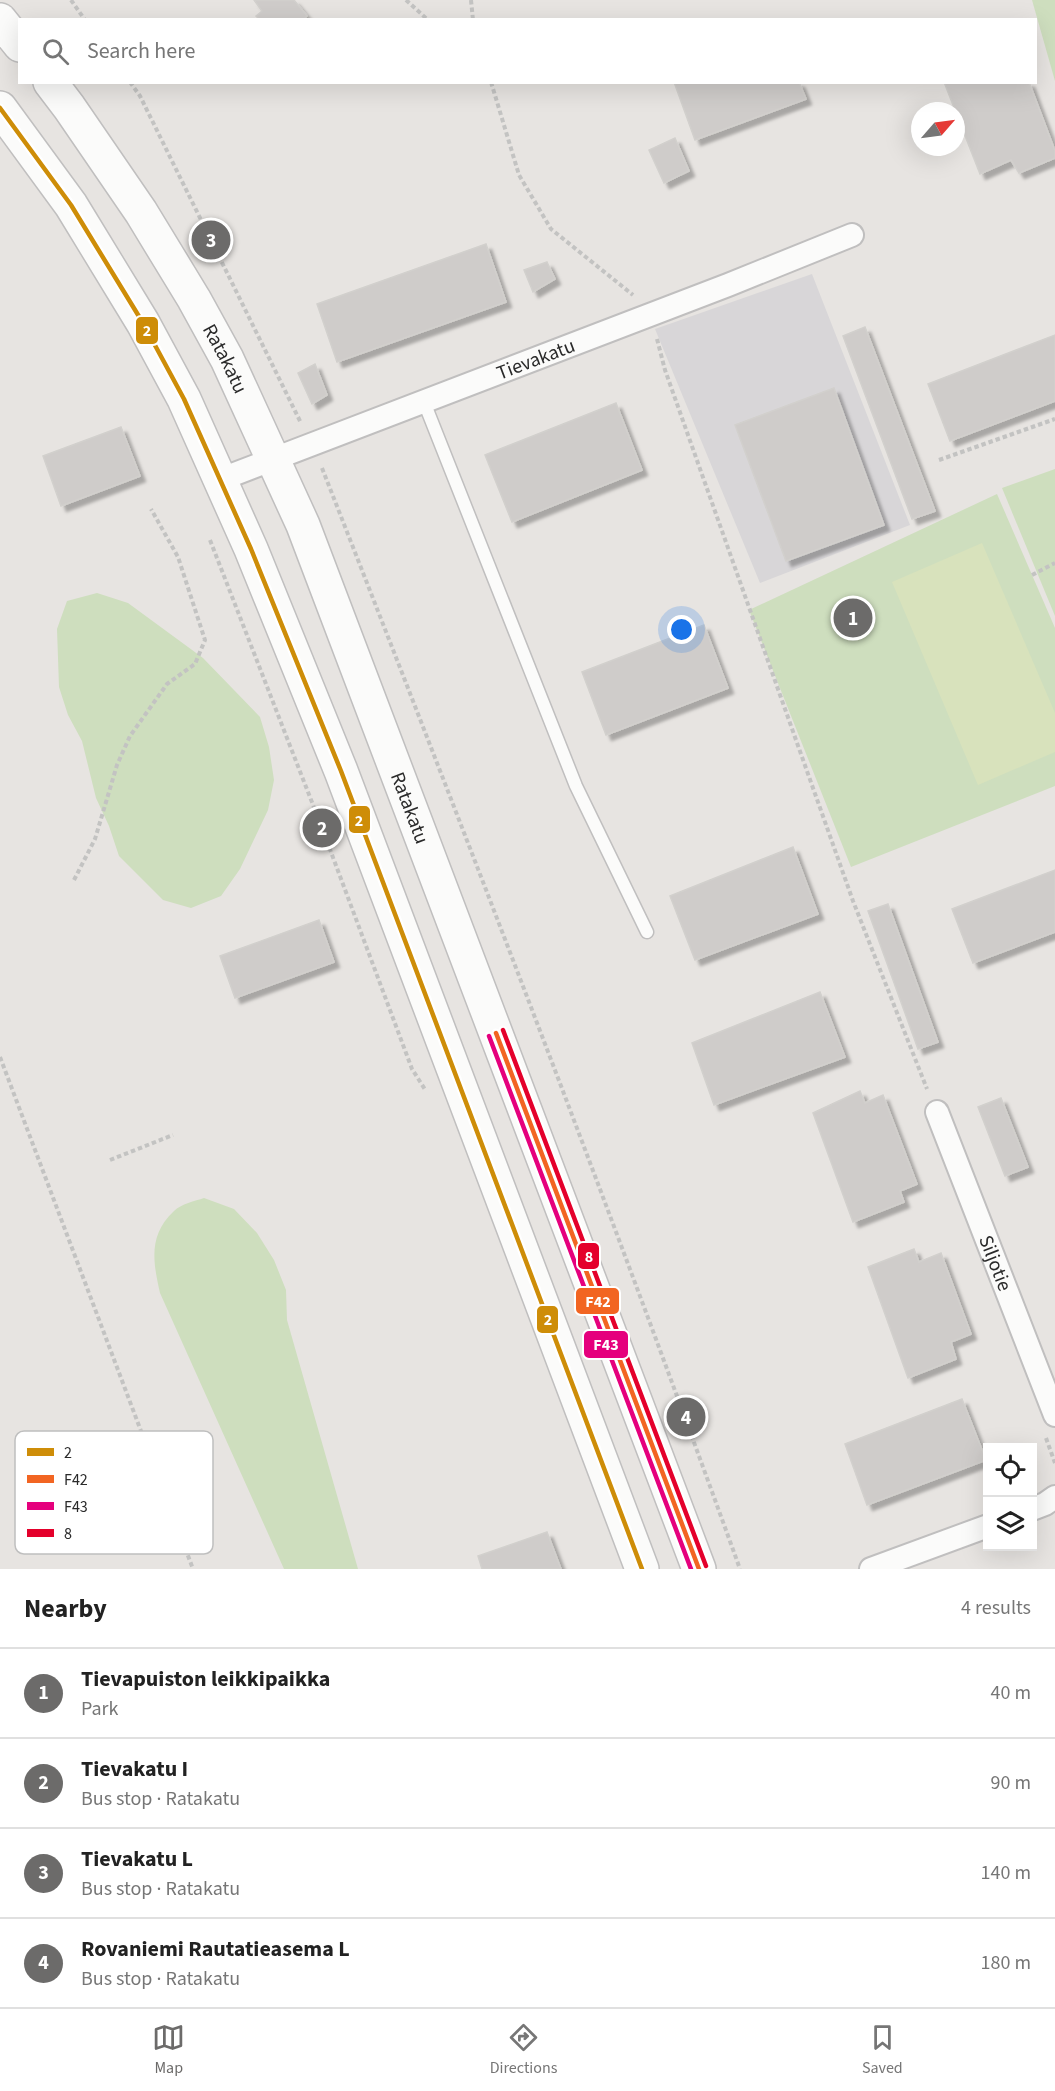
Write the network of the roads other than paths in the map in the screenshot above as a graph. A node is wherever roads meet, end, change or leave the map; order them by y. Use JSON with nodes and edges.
{"nodes":[{"id":1,"x":0,"y":20,"type":"edge"},
{"id":2,"x":18,"y":42,"type":"edge"},
{"id":3,"x":52,"y":84,"type":"edge"},
{"id":4,"x":0,"y":108,"type":"edge"},
{"id":5,"x":852,"y":235,"type":"dead end"},
{"id":6,"x":424,"y":402,"type":"junction"},
{"id":7,"x":273,"y":458,"type":"junction"},
{"id":8,"x":219,"y":480,"type":"junction"},
{"id":9,"x":647,"y":932,"type":"dead end"},
{"id":10,"x":937,"y":1112,"type":"road end"},
{"id":11,"x":1055,"y":1414,"type":"edge"},
{"id":12,"x":1055,"y":1497,"type":"edge"},
{"id":13,"x":1037,"y":1507,"type":"edge"},
{"id":14,"x":983,"y":1527,"type":"edge"},
{"id":15,"x":642,"y":1569,"type":"edge"},
{"id":16,"x":699,"y":1569,"type":"edge"},
{"id":17,"x":871,"y":1569,"type":"edge"}],
"edges":[{"from":1,"to":2,"type":"main road"},
{"from":3,"to":7,"type":"main road","name":"Ratakatu"},
{"from":4,"to":8,"type":"main road"},
{"from":5,"to":6,"type":"street","name":"Tievakatu"},
{"from":6,"to":7,"type":"street","name":"Tievakatu"},
{"from":6,"to":9,"type":"lane"},
{"from":7,"to":8,"type":"street","name":"Tievakatu"},
{"from":7,"to":16,"type":"main road","name":"Ratakatu"},
{"from":8,"to":15,"type":"main road"},
{"from":10,"to":11,"type":"street","name":"Siljotie"},
{"from":12,"to":13,"type":"street"},
{"from":14,"to":17,"type":"street"}]}
